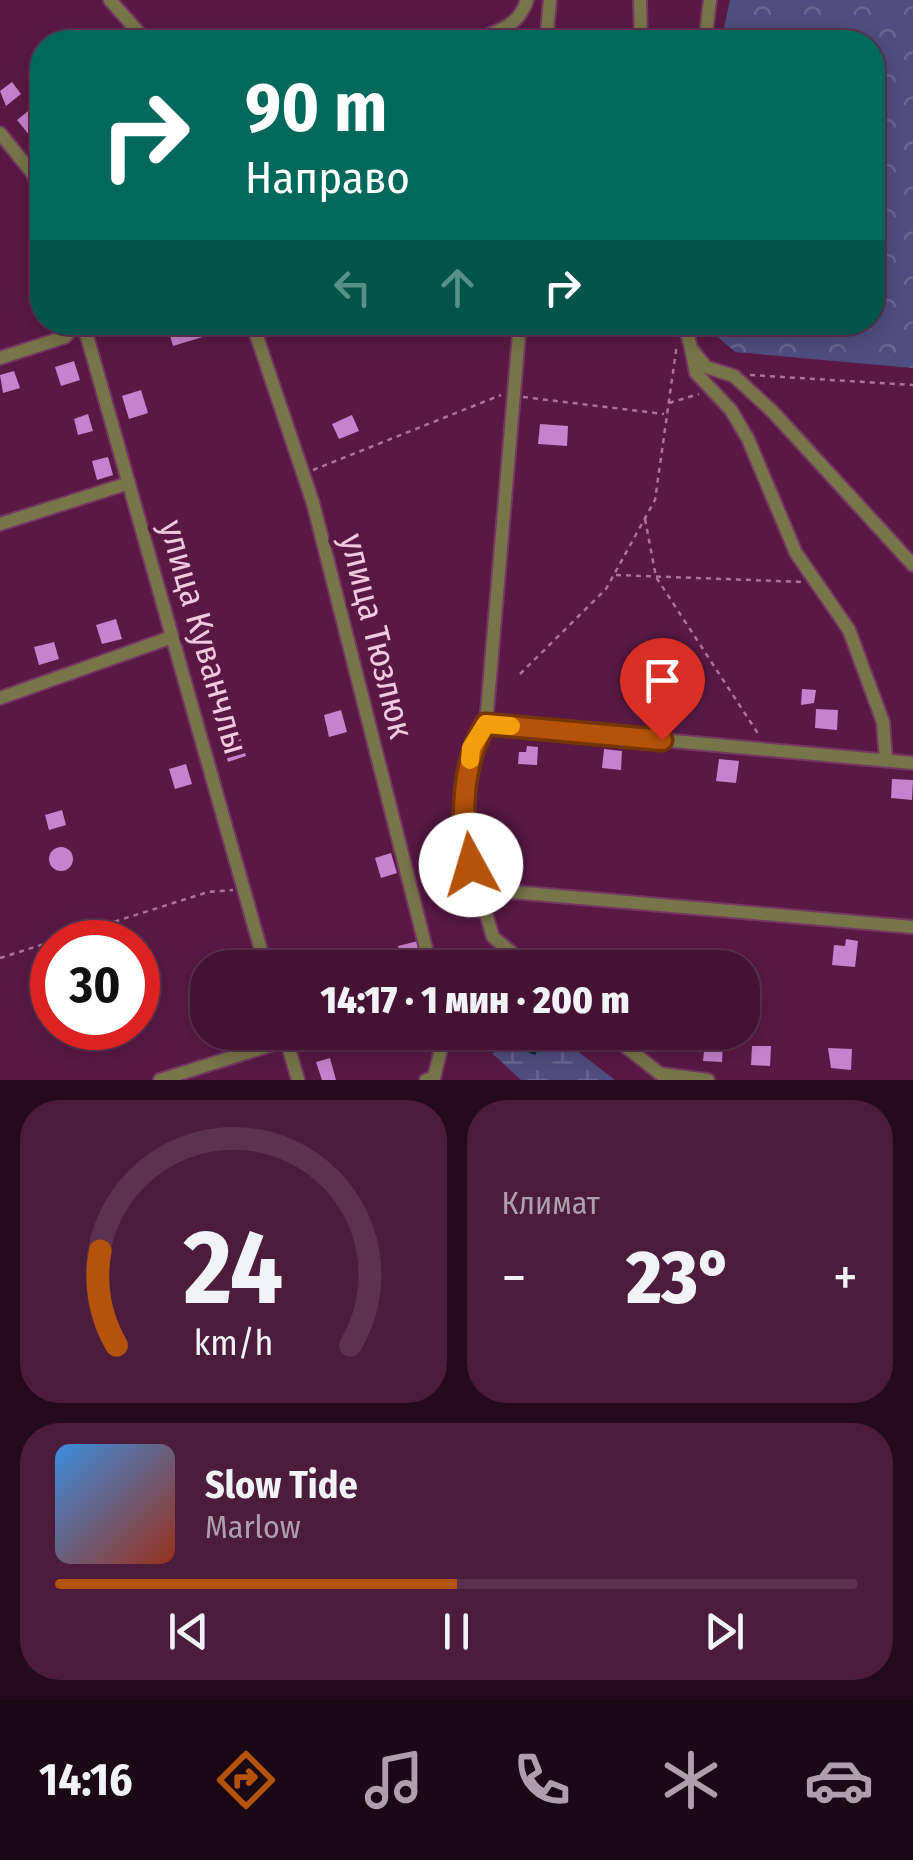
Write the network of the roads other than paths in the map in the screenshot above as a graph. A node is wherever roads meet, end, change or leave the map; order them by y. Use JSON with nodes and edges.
{"nodes":[{"id":1,"x":110,"y":0,"type":"edge"},
{"id":2,"x":527,"y":0,"type":"edge"},
{"id":3,"x":550,"y":0,"type":"edge"},
{"id":4,"x":640,"y":0,"type":"edge"},
{"id":5,"x":710,"y":0,"type":"edge"},
{"id":6,"x":136,"y":30,"type":"edge"},
{"id":7,"x":501,"y":30,"type":"edge"},
{"id":8,"x":547,"y":30,"type":"edge"},
{"id":9,"x":640,"y":30,"type":"edge"},
{"id":10,"x":707,"y":30,"type":"edge"},
{"id":11,"x":0,"y":133,"type":"edge"},
{"id":12,"x":30,"y":171,"type":"edge"},
{"id":13,"x":66,"y":335,"type":"edge"},
{"id":14,"x":84,"y":335,"type":"edge"},
{"id":15,"x":256,"y":335,"type":"edge"},
{"id":16,"x":519,"y":335,"type":"edge"},
{"id":17,"x":688,"y":335,"type":"edge"},
{"id":18,"x":691,"y":348,"type":"junction"},
{"id":19,"x":0,"y":358,"type":"edge"},
{"id":20,"x":129,"y":483,"type":"junction"},
{"id":21,"x":0,"y":524,"type":"edge"},
{"id":22,"x":913,"y":564,"type":"edge"},
{"id":23,"x":172,"y":637,"type":"junction"},
{"id":24,"x":0,"y":698,"type":"edge"},
{"id":25,"x":486,"y":724,"type":"junction"},
{"id":26,"x":886,"y":760,"type":"junction"},
{"id":27,"x":913,"y":762,"type":"edge"},
{"id":28,"x":478,"y":888,"type":"junction"},
{"id":29,"x":913,"y":927,"type":"edge"},
{"id":30,"x":261,"y":950,"type":"edge"},
{"id":31,"x":426,"y":950,"type":"edge"},
{"id":32,"x":508,"y":950,"type":"edge"},
{"id":33,"x":246,"y":1050,"type":"edge"},
{"id":34,"x":290,"y":1050,"type":"edge"},
{"id":35,"x":440,"y":1050,"type":"edge"},
{"id":36,"x":628,"y":1050,"type":"edge"},
{"id":37,"x":650,"y":1069,"type":"junction"},
{"id":38,"x":432,"y":1079,"type":"edge"},
{"id":39,"x":160,"y":1080,"type":"edge"},
{"id":40,"x":298,"y":1080,"type":"edge"},
{"id":41,"x":668,"y":1080,"type":"edge"},
{"id":42,"x":708,"y":1080,"type":"edge"}],
"edges":[{"from":1,"to":6,"type":"street"},
{"from":2,"to":7,"type":"street"},
{"from":3,"to":8,"type":"street"},
{"from":4,"to":9,"type":"street"},
{"from":5,"to":10,"type":"street"},
{"from":11,"to":12,"type":"street"},
{"from":13,"to":19,"type":"street"},
{"from":14,"to":20,"type":"street","name":"улица Куванчлы"},
{"from":15,"to":31,"type":"street","name":"улица Тюзлюк"},
{"from":16,"to":25,"type":"street"},
{"from":17,"to":18,"type":"street"},
{"from":18,"to":22,"type":"street"},
{"from":18,"to":26,"type":"street"},
{"from":20,"to":21,"type":"street"},
{"from":20,"to":23,"type":"street","name":"улица Куванчлы"},
{"from":23,"to":24,"type":"street"},
{"from":23,"to":30,"type":"street","name":"улица Куванчлы"},
{"from":25,"to":26,"type":"street"},
{"from":25,"to":28,"type":"street"},
{"from":26,"to":27,"type":"street"},
{"from":28,"to":29,"type":"street"},
{"from":28,"to":32,"type":"street"},
{"from":33,"to":39,"type":"street"},
{"from":34,"to":40,"type":"street"},
{"from":35,"to":38,"type":"street"},
{"from":36,"to":37,"type":"street"},
{"from":37,"to":41,"type":"street"},
{"from":37,"to":42,"type":"street"}]}
